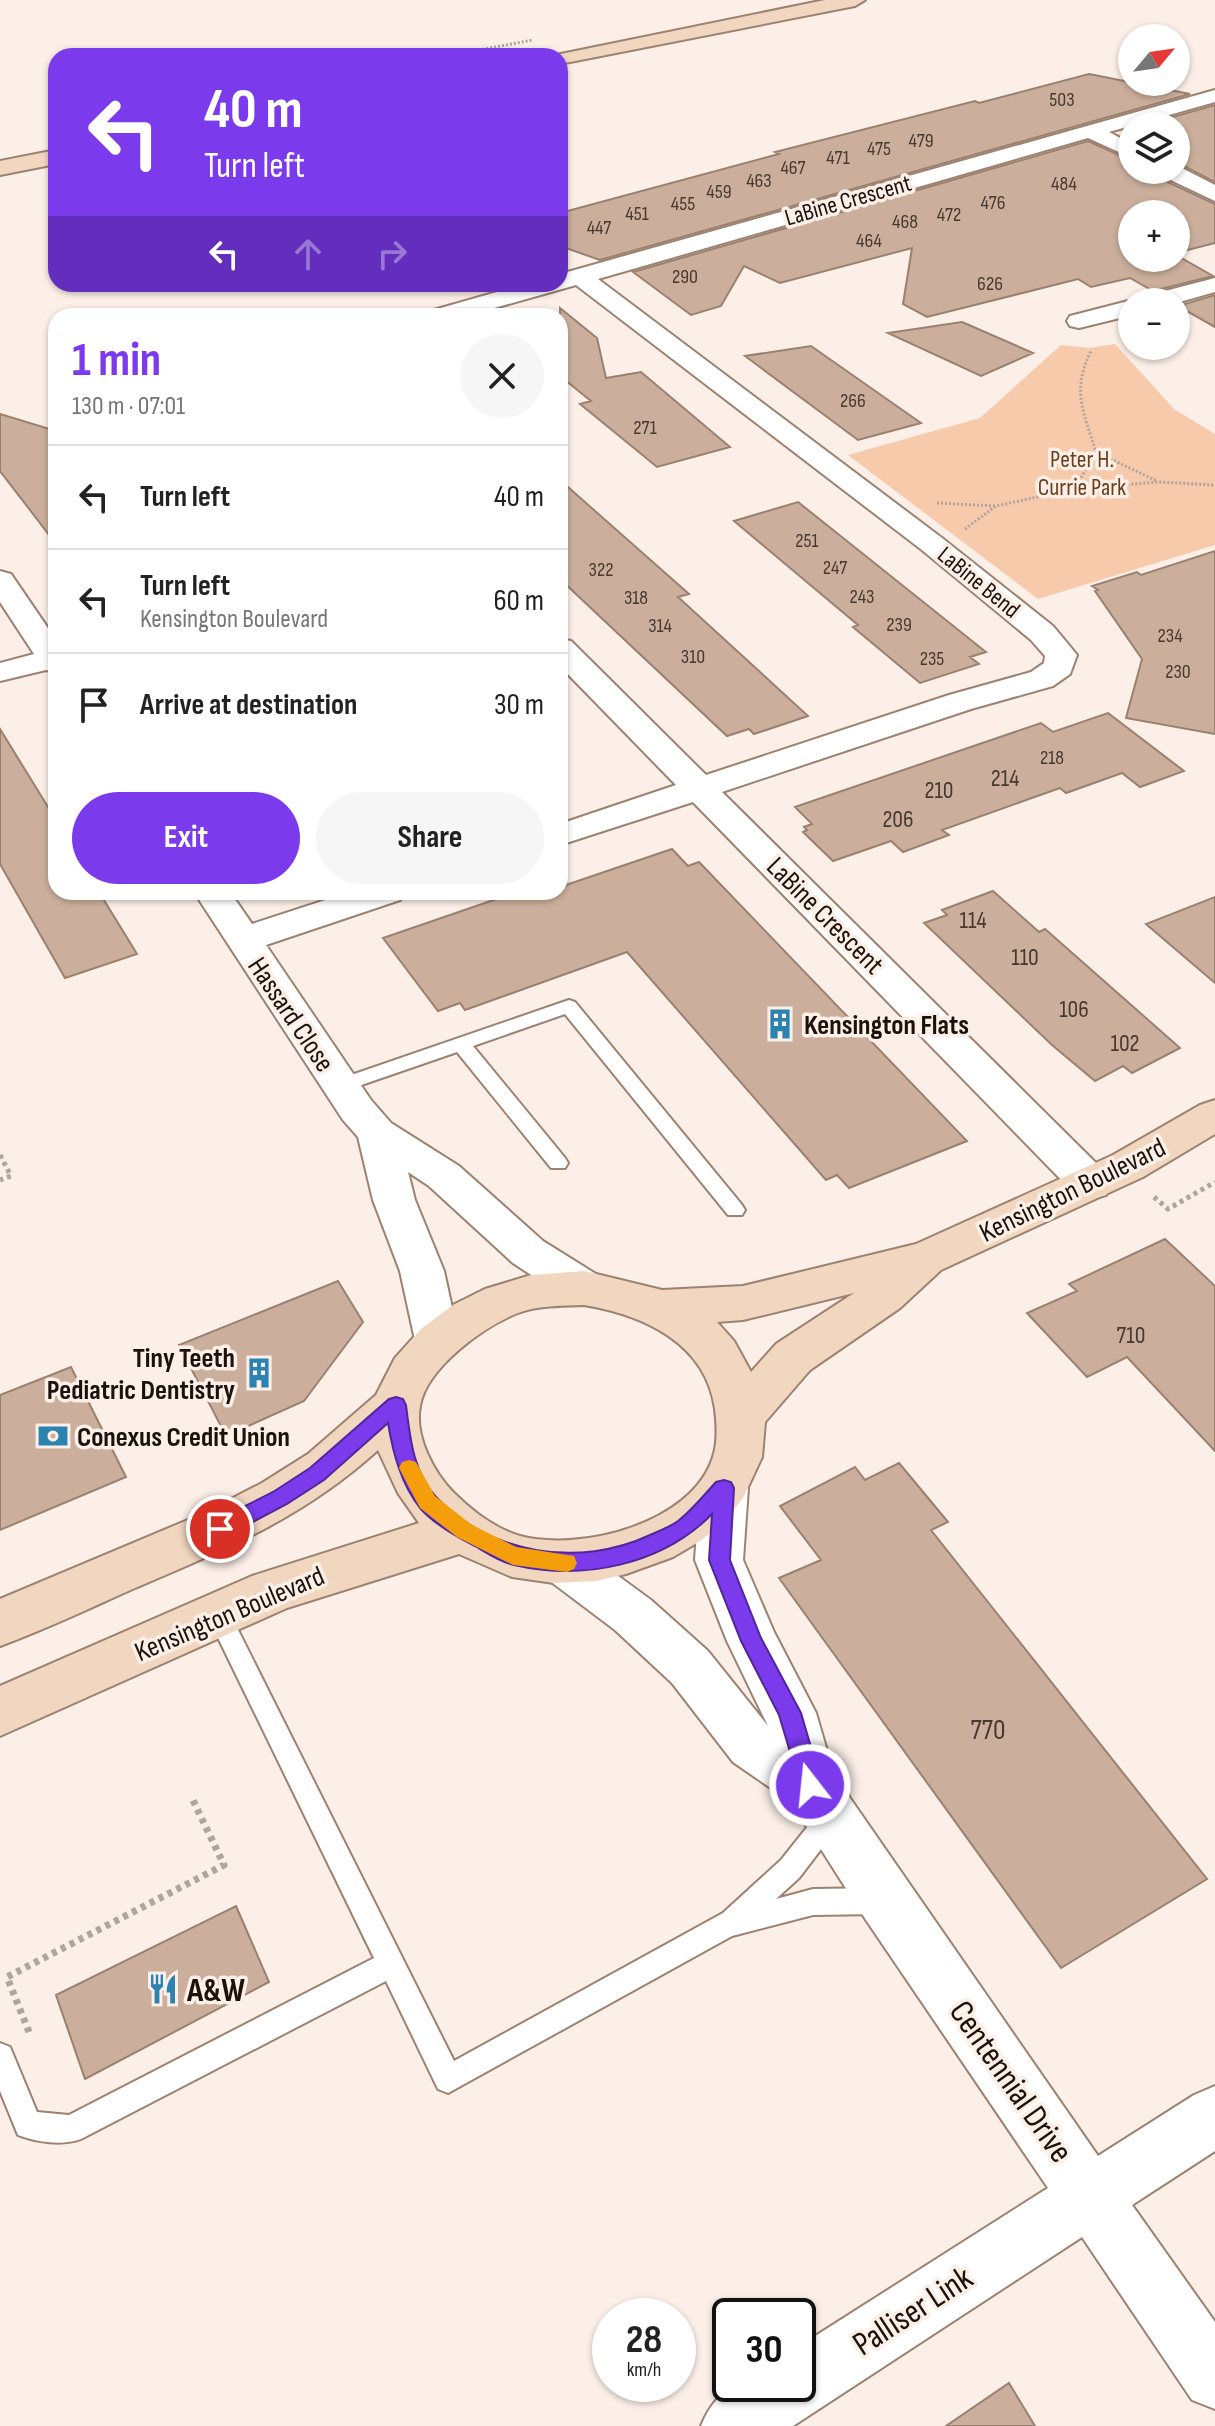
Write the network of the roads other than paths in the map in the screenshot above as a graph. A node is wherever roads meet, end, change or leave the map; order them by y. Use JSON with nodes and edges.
{"nodes":[{"id":1,"x":855,"y":0,"type":"edge"},
{"id":2,"x":568,"y":56,"type":"edge"},
{"id":3,"x":1215,"y":96,"type":"edge"},
{"id":4,"x":1090,"y":131,"type":"junction"},
{"id":5,"x":1118,"y":145,"type":"edge"},
{"id":6,"x":48,"y":159,"type":"edge"},
{"id":7,"x":0,"y":168,"type":"edge"},
{"id":8,"x":1190,"y":181,"type":"edge"},
{"id":9,"x":1215,"y":194,"type":"edge"},
{"id":10,"x":570,"y":279,"type":"edge"},
{"id":11,"x":1215,"y":285,"type":"edge"},
{"id":12,"x":523,"y":292,"type":"edge"},
{"id":13,"x":1190,"y":292,"type":"edge"},
{"id":14,"x":467,"y":308,"type":"edge"},
{"id":15,"x":1118,"y":311,"type":"edge"},
{"id":16,"x":1079,"y":321,"type":"dead end"},
{"id":17,"x":0,"y":580,"type":"edge"},
{"id":18,"x":48,"y":651,"type":"edge"},
{"id":19,"x":568,"y":656,"type":"edge"},
{"id":20,"x":48,"y":662,"type":"edge"},
{"id":21,"x":0,"y":672,"type":"edge"},
{"id":22,"x":700,"y":789,"type":"junction"},
{"id":23,"x":568,"y":832,"type":"edge"},
{"id":24,"x":217,"y":900,"type":"edge"},
{"id":25,"x":363,"y":900,"type":"edge"},
{"id":26,"x":243,"y":940,"type":"junction"},
{"id":27,"x":461,"y":1044,"type":"junction"},
{"id":28,"x":341,"y":1086,"type":"junction"},
{"id":29,"x":1215,"y":1115,"type":"edge"},
{"id":30,"x":377,"y":1133,"type":"junction"},
{"id":31,"x":558,"y":1163,"type":"dead end"},
{"id":32,"x":1091,"y":1184,"type":"junction"},
{"id":33,"x":735,"y":1210,"type":"dead end"},
{"id":34,"x":927,"y":1258,"type":"junction"},
{"id":35,"x":584,"y":1288,"type":"junction"},
{"id":36,"x":662,"y":1308,"type":"junction"},
{"id":37,"x":437,"y":1340,"type":"junction"},
{"id":38,"x":396,"y":1405,"type":"junction"},
{"id":39,"x":743,"y":1414,"type":"junction"},
{"id":40,"x":724,"y":1488,"type":"junction"},
{"id":41,"x":464,"y":1531,"type":"junction"},
{"id":42,"x":563,"y":1563,"type":"junction"},
{"id":43,"x":219,"y":1615,"type":"junction"},
{"id":44,"x":0,"y":1623,"type":"edge"},
{"id":45,"x":0,"y":1712,"type":"edge"},
{"id":46,"x":821,"y":1800,"type":"junction"},
{"id":47,"x":886,"y":1901,"type":"junction"},
{"id":48,"x":727,"y":1924,"type":"junction"},
{"id":49,"x":391,"y":1964,"type":"junction"},
{"id":50,"x":0,"y":2057,"type":"edge"},
{"id":51,"x":1215,"y":2116,"type":"edge"},
{"id":52,"x":1091,"y":2195,"type":"junction"},
{"id":53,"x":1215,"y":2377,"type":"edge"},
{"id":54,"x":734,"y":2426,"type":"edge"}],
"edges":[{"from":1,"to":2,"type":"main road"},
{"from":3,"to":4,"type":"street","name":"LaBine Crescent"},
{"from":4,"to":5,"type":"street"},
{"from":4,"to":10,"type":"street","name":"LaBine Crescent"},
{"from":6,"to":7,"type":"main road"},
{"from":8,"to":9,"type":"street"},
{"from":10,"to":22,"type":"street","name":"LaBine Bend"},
{"from":11,"to":13,"type":"street"},
{"from":12,"to":14,"type":"street"},
{"from":15,"to":16,"type":"street"},
{"from":17,"to":18,"type":"street"},
{"from":19,"to":22,"type":"street","name":"LaBine Crescent"},
{"from":20,"to":21,"type":"street"},
{"from":22,"to":23,"type":"street"},
{"from":22,"to":32,"type":"street","name":"LaBine Crescent"},
{"from":24,"to":26,"type":"street","name":"Hassard Close"},
{"from":25,"to":26,"type":"street"},
{"from":26,"to":28,"type":"street","name":"Hassard Close"},
{"from":27,"to":28,"type":"lane"},
{"from":27,"to":31,"type":"lane"},
{"from":27,"to":33,"type":"lane"},
{"from":28,"to":30,"type":"street","name":"Hassard Close"},
{"from":29,"to":32,"type":"main road","name":"Kensington Boulevard"},
{"from":30,"to":35,"type":"street","name":"Hassard Close"},
{"from":30,"to":37,"type":"street","name":"Hassard Close"},
{"from":32,"to":34,"type":"main road","name":"Kensington Boulevard"},
{"from":34,"to":36,"type":"main road","name":"Kensington Boulevard"},
{"from":34,"to":39,"type":"main road","name":"Kensington Boulevard"},
{"from":35,"to":36,"type":"main road"},
{"from":35,"to":37,"type":"main road"},
{"from":36,"to":39,"type":"main road"},
{"from":37,"to":38,"type":"main road"},
{"from":38,"to":41,"type":"main road"},
{"from":38,"to":44,"type":"main road"},
{"from":39,"to":40,"type":"main road"},
{"from":40,"to":42,"type":"main road"},
{"from":40,"to":46,"type":"street","name":"Centennial Drive"},
{"from":41,"to":42,"type":"main road"},
{"from":41,"to":43,"type":"main road","name":"Kensington Boulevard"},
{"from":42,"to":46,"type":"street","name":"Centennial Drive"},
{"from":43,"to":45,"type":"main road","name":"Kensington Boulevard"},
{"from":43,"to":49,"type":"lane"},
{"from":46,"to":47,"type":"street","name":"Centennial Drive"},
{"from":46,"to":48,"type":"lane"},
{"from":47,"to":48,"type":"lane"},
{"from":47,"to":52,"type":"street","name":"Centennial Drive"},
{"from":48,"to":49,"type":"lane"},
{"from":49,"to":50,"type":"lane"},
{"from":51,"to":52,"type":"street","name":"Palliser Link"},
{"from":52,"to":53,"type":"street","name":"Centennial Drive"},
{"from":52,"to":54,"type":"street","name":"Palliser Link"}]}
